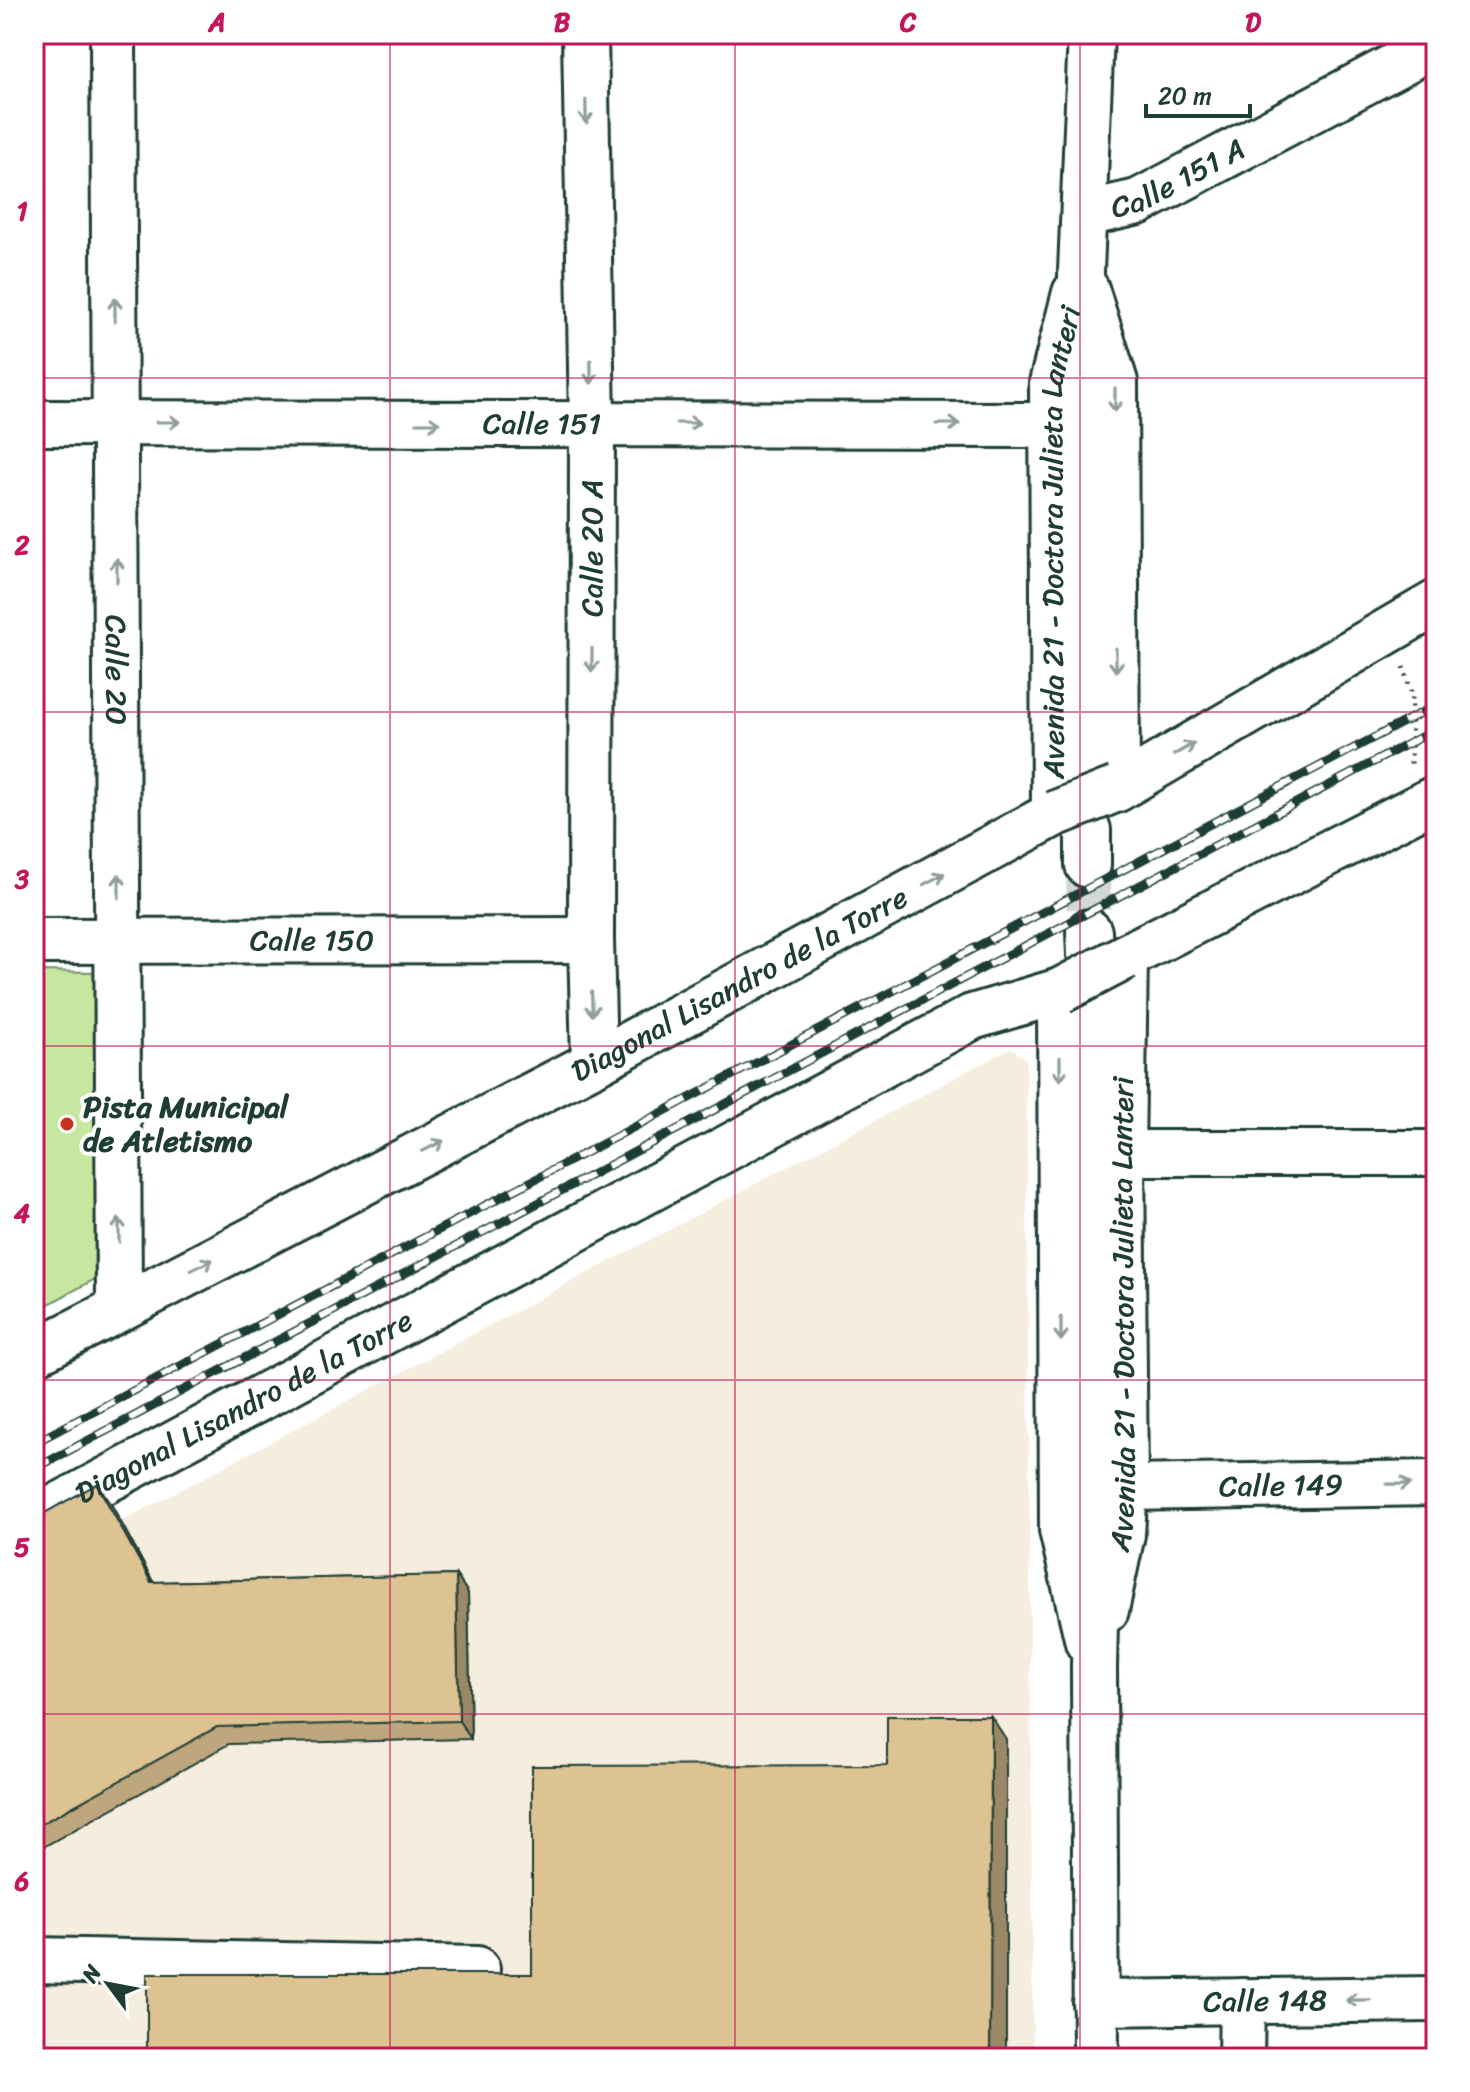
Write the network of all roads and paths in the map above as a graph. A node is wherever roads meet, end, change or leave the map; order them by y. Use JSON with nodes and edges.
{"nodes":[{"id":1,"x":113,"y":34,"type":"edge"},
{"id":2,"x":585,"y":34,"type":"edge"},
{"id":3,"x":1091,"y":34,"type":"edge"},
{"id":4,"x":1436,"y":44,"type":"edge"},
{"id":5,"x":1085,"y":214,"type":"junction"},
{"id":6,"x":1081,"y":271,"type":"junction"},
{"id":7,"x":116,"y":422,"type":"junction"},
{"id":8,"x":34,"y":423,"type":"edge"},
{"id":9,"x":592,"y":423,"type":"junction"},
{"id":10,"x":1052,"y":425,"type":"junction"},
{"id":11,"x":1436,"y":603,"type":"edge"},
{"id":12,"x":1390,"y":628,"type":"junction"},
{"id":13,"x":1102,"y":783,"type":"junction"},
{"id":14,"x":1427,"y":802,"type":"edge"},
{"id":15,"x":1077,"y":836,"type":"junction"},
{"id":16,"x":119,"y":940,"type":"junction"},
{"id":17,"x":591,"y":940,"type":"junction"},
{"id":18,"x":34,"y":941,"type":"edge"},
{"id":19,"x":1101,"y":948,"type":"junction"},
{"id":20,"x":1075,"y":1001,"type":"junction"},
{"id":21,"x":594,"y":1063,"type":"junction"},
{"id":22,"x":1122,"y":1153,"type":"junction"},
{"id":23,"x":1436,"y":1153,"type":"edge"},
{"id":24,"x":119,"y":1308,"type":"junction"},
{"id":25,"x":34,"y":1353,"type":"edge"},
{"id":26,"x":1436,"y":1483,"type":"edge"},
{"id":27,"x":1125,"y":1488,"type":"junction"},
{"id":28,"x":34,"y":1519,"type":"edge"},
{"id":29,"x":1094,"y":1667,"type":"junction"},
{"id":30,"x":34,"y":1960,"type":"edge"},
{"id":31,"x":477,"y":1969,"type":"dead end"},
{"id":32,"x":1436,"y":1999,"type":"edge"},
{"id":33,"x":1242,"y":2001,"type":"junction"},
{"id":34,"x":1095,"y":2003,"type":"junction"},
{"id":35,"x":1096,"y":2058,"type":"edge"},
{"id":36,"x":1241,"y":2058,"type":"edge"}],
"edges":[{"from":7,"to":1,"type":"street","name":"Calle 20","one_way":true},
{"from":2,"to":9,"type":"street","name":"Calle 20 A","one_way":true},
{"from":3,"to":5,"type":"street","name":"Avenida 21 - Doctora Julieta Lanteri"},
{"from":4,"to":5,"type":"street","name":"Calle 151 A"},
{"from":5,"to":6,"type":"street","name":"Avenida 21 - Doctora Julieta Lanteri"},
{"from":6,"to":10,"type":"street","name":"Avenida 21 - Doctora Julieta Lanteri"},
{"from":6,"to":13,"type":"street","name":"Avenida 21 - Doctora Julieta Lanteri"},
{"from":7,"to":8,"type":"street","name":"Calle 151"},
{"from":7,"to":9,"type":"street","name":"Calle 151","one_way":true},
{"from":16,"to":7,"type":"street","name":"Calle 20","one_way":true},
{"from":9,"to":10,"type":"street","name":"Calle 151","one_way":true},
{"from":9,"to":17,"type":"street","name":"Calle 20 A","one_way":true},
{"from":10,"to":15,"type":"street","name":"Avenida 21 - Doctora Julieta Lanteri"},
{"from":11,"to":12,"type":"street","name":"Diagonal Lisandro de la Torre"},
{"from":13,"to":12,"type":"street","name":"Diagonal Lisandro de la Torre","one_way":true},
{"from":12,"to":14,"type":"path"},
{"from":13,"to":15,"type":"street","name":"Diagonal Lisandro de la Torre","bridge":true},
{"from":14,"to":19,"type":"street","name":"Diagonal Lisandro de la Torre"},
{"from":21,"to":15,"type":"street","name":"Diagonal Lisandro de la Torre","one_way":true},
{"from":16,"to":17,"type":"street","name":"Calle 150"},
{"from":16,"to":18,"type":"street","name":"Calle 150"},
{"from":24,"to":16,"type":"street","name":"Calle 20","one_way":true},
{"from":17,"to":21,"type":"street","name":"Calle 20 A","one_way":true},
{"from":19,"to":20,"type":"street","name":"Diagonal Lisandro de la Torre","bridge":true},
{"from":19,"to":22,"type":"street","name":"Avenida 21 - Doctora Julieta Lanteri"},
{"from":20,"to":28,"type":"street","name":"Diagonal Lisandro de la Torre"},
{"from":20,"to":29,"type":"street","name":"Avenida 21 - Doctora Julieta Lanteri"},
{"from":24,"to":21,"type":"street","name":"Diagonal Lisandro de la Torre","one_way":true},
{"from":22,"to":23,"type":"street"},
{"from":22,"to":27,"type":"street","name":"Avenida 21 - Doctora Julieta Lanteri"},
{"from":24,"to":25,"type":"street","name":"Diagonal Lisandro de la Torre"},
{"from":27,"to":26,"type":"street","name":"Calle 149","one_way":true},
{"from":27,"to":29,"type":"street","name":"Avenida 21 - Doctora Julieta Lanteri"},
{"from":29,"to":34,"type":"street","name":"Avenida 21 - Doctora Julieta Lanteri"},
{"from":30,"to":31,"type":"street"},
{"from":32,"to":33,"type":"street","name":"Calle 148","one_way":true},
{"from":33,"to":34,"type":"street","name":"Calle 148"},
{"from":33,"to":36,"type":"street"},
{"from":34,"to":35,"type":"street","name":"Avenida 21 - Doctora Julieta Lanteri"}]}
